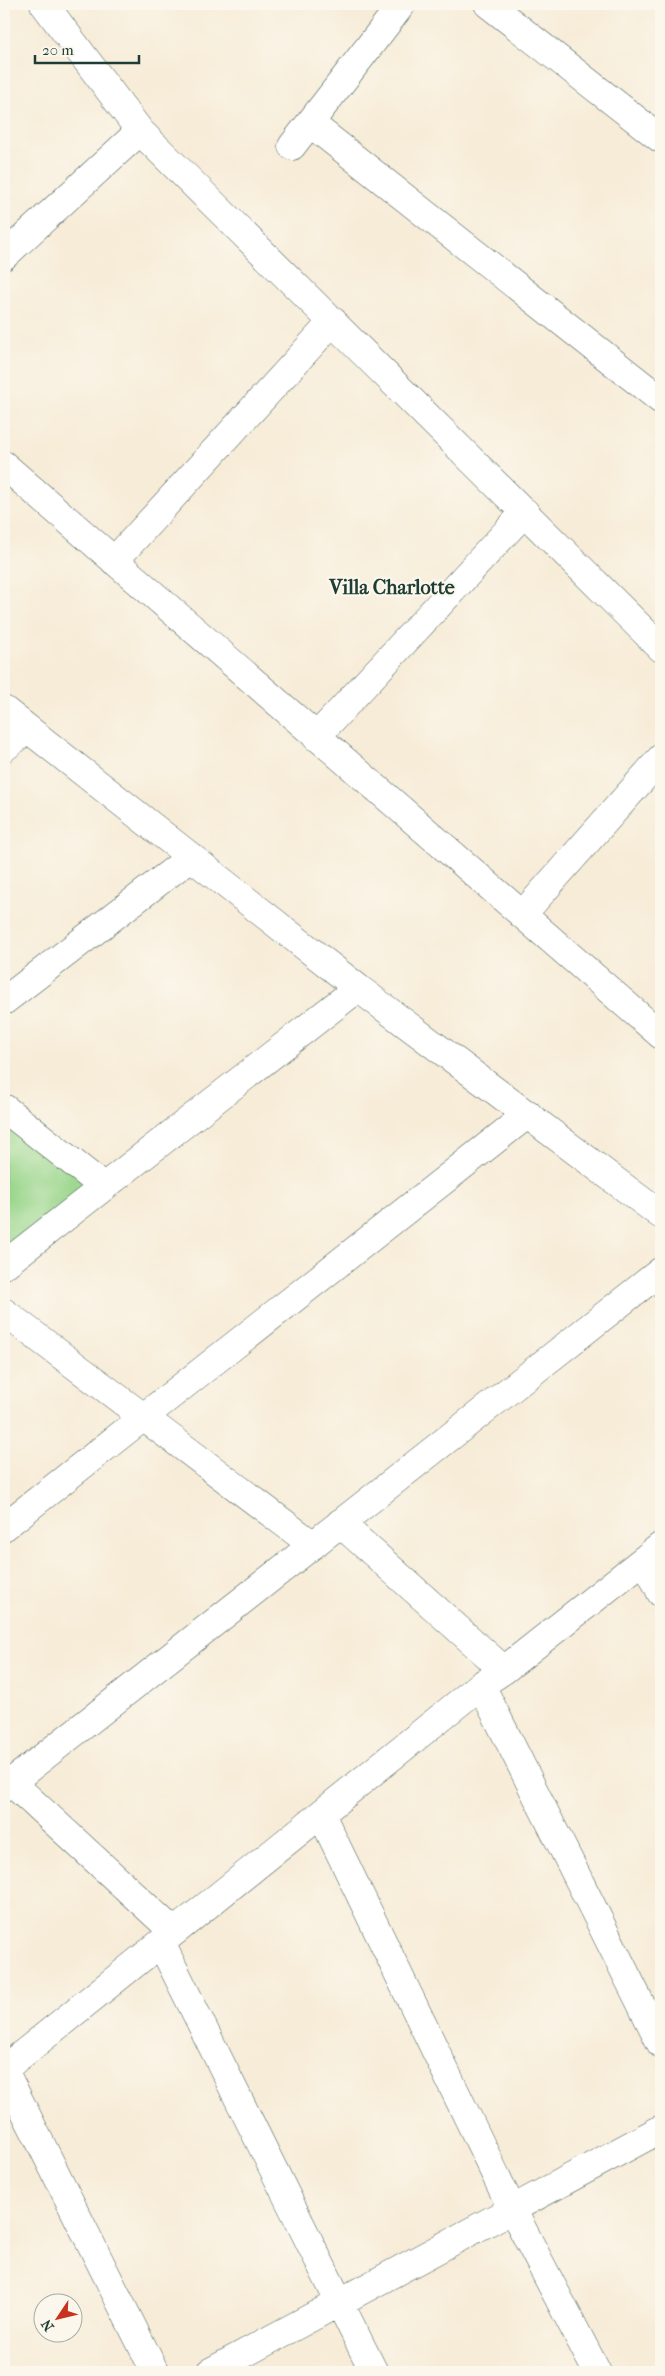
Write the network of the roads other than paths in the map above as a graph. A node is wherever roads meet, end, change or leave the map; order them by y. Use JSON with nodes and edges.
{"nodes":[{"id":1,"x":44,"y":4,"type":"edge"},
{"id":2,"x":402,"y":4,"type":"edge"},
{"id":3,"x":488,"y":4,"type":"edge"},
{"id":4,"x":310,"y":123,"type":"junction"},
{"id":5,"x":140,"y":131,"type":"junction"},
{"id":6,"x":661,"y":139,"type":"edge"},
{"id":7,"x":292,"y":146,"type":"dead end"},
{"id":8,"x":4,"y":256,"type":"edge"},
{"id":9,"x":333,"y":321,"type":"junction"},
{"id":10,"x":661,"y":400,"type":"edge"},
{"id":11,"x":4,"y":465,"type":"edge"},
{"id":12,"x":525,"y":512,"type":"junction"},
{"id":13,"x":114,"y":561,"type":"junction"},
{"id":14,"x":661,"y":648,"type":"edge"},
{"id":15,"x":4,"y":710,"type":"edge"},
{"id":16,"x":28,"y":729,"type":"junction"},
{"id":17,"x":316,"y":737,"type":"junction"},
{"id":18,"x":4,"y":748,"type":"edge"},
{"id":19,"x":661,"y":758,"type":"edge"},
{"id":20,"x":191,"y":857,"type":"junction"},
{"id":21,"x":522,"y":915,"type":"junction"},
{"id":22,"x":358,"y":988,"type":"junction"},
{"id":23,"x":4,"y":1001,"type":"edge"},
{"id":24,"x":661,"y":1035,"type":"edge"},
{"id":25,"x":4,"y":1108,"type":"edge"},
{"id":26,"x":528,"y":1114,"type":"junction"},
{"id":27,"x":104,"y":1187,"type":"junction"},
{"id":28,"x":661,"y":1215,"type":"edge"},
{"id":29,"x":4,"y":1265,"type":"edge"},
{"id":30,"x":661,"y":1271,"type":"edge"},
{"id":31,"x":4,"y":1312,"type":"edge"},
{"id":32,"x":143,"y":1417,"type":"junction"},
{"id":33,"x":340,"y":1523,"type":"junction"},
{"id":34,"x":4,"y":1527,"type":"edge"},
{"id":35,"x":313,"y":1545,"type":"junction"},
{"id":36,"x":653,"y":1552,"type":"edge"},
{"id":37,"x":661,"y":1593,"type":"edge"},
{"id":38,"x":504,"y":1670,"type":"junction"},
{"id":39,"x":480,"y":1685,"type":"junction"},
{"id":40,"x":7,"y":1785,"type":"edge"},
{"id":41,"x":321,"y":1814,"type":"junction"},
{"id":42,"x":168,"y":1937,"type":"junction"},
{"id":43,"x":661,"y":2044,"type":"edge"},
{"id":44,"x":4,"y":2070,"type":"edge"},
{"id":45,"x":661,"y":2129,"type":"edge"},
{"id":46,"x":512,"y":2209,"type":"junction"},
{"id":47,"x":340,"y":2302,"type":"junction"},
{"id":48,"x":155,"y":2372,"type":"edge"},
{"id":49,"x":210,"y":2372,"type":"edge"},
{"id":50,"x":374,"y":2372,"type":"edge"},
{"id":51,"x":597,"y":2372,"type":"edge"}],
"edges":[{"from":1,"to":5,"type":"street"},
{"from":2,"to":4,"type":"street"},
{"from":3,"to":6,"type":"street"},
{"from":4,"to":7,"type":"street"},
{"from":4,"to":10,"type":"street"},
{"from":5,"to":8,"type":"street"},
{"from":5,"to":9,"type":"street"},
{"from":9,"to":12,"type":"street"},
{"from":9,"to":13,"type":"street"},
{"from":11,"to":13,"type":"street"},
{"from":12,"to":14,"type":"street"},
{"from":12,"to":17,"type":"street"},
{"from":13,"to":17,"type":"street"},
{"from":15,"to":16,"type":"street"},
{"from":16,"to":18,"type":"street"},
{"from":16,"to":20,"type":"street"},
{"from":17,"to":21,"type":"street"},
{"from":19,"to":21,"type":"street"},
{"from":20,"to":22,"type":"street"},
{"from":20,"to":23,"type":"street"},
{"from":21,"to":24,"type":"street"},
{"from":22,"to":26,"type":"street"},
{"from":22,"to":27,"type":"street"},
{"from":25,"to":27,"type":"street"},
{"from":26,"to":28,"type":"street"},
{"from":26,"to":32,"type":"street"},
{"from":27,"to":29,"type":"street"},
{"from":30,"to":33,"type":"street"},
{"from":31,"to":32,"type":"street"},
{"from":32,"to":34,"type":"street"},
{"from":32,"to":35,"type":"street"},
{"from":33,"to":35,"type":"street"},
{"from":33,"to":38,"type":"street"},
{"from":35,"to":40,"type":"street"},
{"from":36,"to":37,"type":"street"},
{"from":36,"to":38,"type":"street"},
{"from":38,"to":39,"type":"street"},
{"from":39,"to":41,"type":"street"},
{"from":39,"to":43,"type":"street"},
{"from":40,"to":42,"type":"street"},
{"from":41,"to":42,"type":"street"},
{"from":41,"to":46,"type":"street"},
{"from":42,"to":44,"type":"street"},
{"from":42,"to":47,"type":"street"},
{"from":44,"to":48,"type":"street"},
{"from":45,"to":46,"type":"street"},
{"from":46,"to":47,"type":"street"},
{"from":46,"to":51,"type":"street"},
{"from":47,"to":49,"type":"street"},
{"from":47,"to":50,"type":"street"}]}
